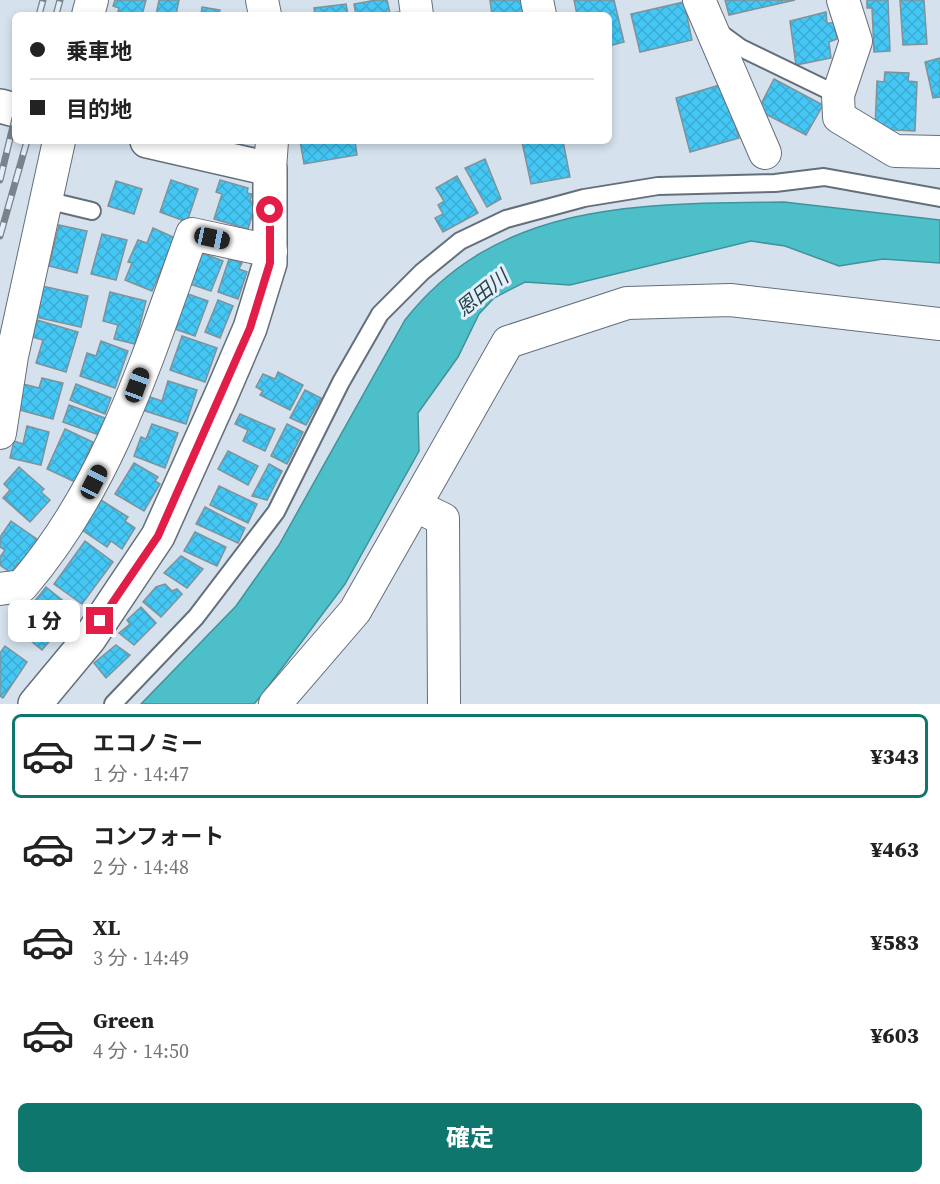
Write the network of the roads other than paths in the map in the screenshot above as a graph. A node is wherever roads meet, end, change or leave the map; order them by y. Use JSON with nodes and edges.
{"nodes":[{"id":1,"x":699,"y":0,"type":"edge"},
{"id":2,"x":843,"y":0,"type":"edge"},
{"id":3,"x":713,"y":28,"type":"junction"},
{"id":4,"x":838,"y":95,"type":"junction"},
{"id":5,"x":58,"y":144,"type":"edge"},
{"id":6,"x":158,"y":144,"type":"edge"},
{"id":7,"x":940,"y":152,"type":"edge"},
{"id":8,"x":765,"y":153,"type":"dead end"},
{"id":9,"x":271,"y":155,"type":"edge"},
{"id":10,"x":940,"y":198,"type":"edge"},
{"id":11,"x":46,"y":200,"type":"junction"},
{"id":12,"x":92,"y":210,"type":"dead end"},
{"id":13,"x":271,"y":251,"type":"junction"},
{"id":14,"x":940,"y":324,"type":"edge"},
{"id":15,"x":0,"y":433,"type":"edge"},
{"id":16,"x":416,"y":506,"type":"junction"},
{"id":17,"x":0,"y":589,"type":"edge"},
{"id":18,"x":36,"y":704,"type":"edge"},
{"id":19,"x":113,"y":704,"type":"edge"},
{"id":20,"x":275,"y":704,"type":"edge"},
{"id":21,"x":444,"y":704,"type":"edge"}],
"edges":[{"from":1,"to":3,"type":"street"},
{"from":2,"to":4,"type":"street"},
{"from":3,"to":4,"type":"lane"},
{"from":3,"to":8,"type":"street"},
{"from":4,"to":7,"type":"street"},
{"from":5,"to":11,"type":"street"},
{"from":6,"to":9,"type":"street"},
{"from":9,"to":13,"type":"street"},
{"from":10,"to":19,"type":"lane"},
{"from":11,"to":12,"type":"lane"},
{"from":11,"to":15,"type":"street"},
{"from":13,"to":17,"type":"street"},
{"from":13,"to":18,"type":"street"},
{"from":14,"to":16,"type":"street"},
{"from":16,"to":20,"type":"street"},
{"from":16,"to":21,"type":"street"}]}
